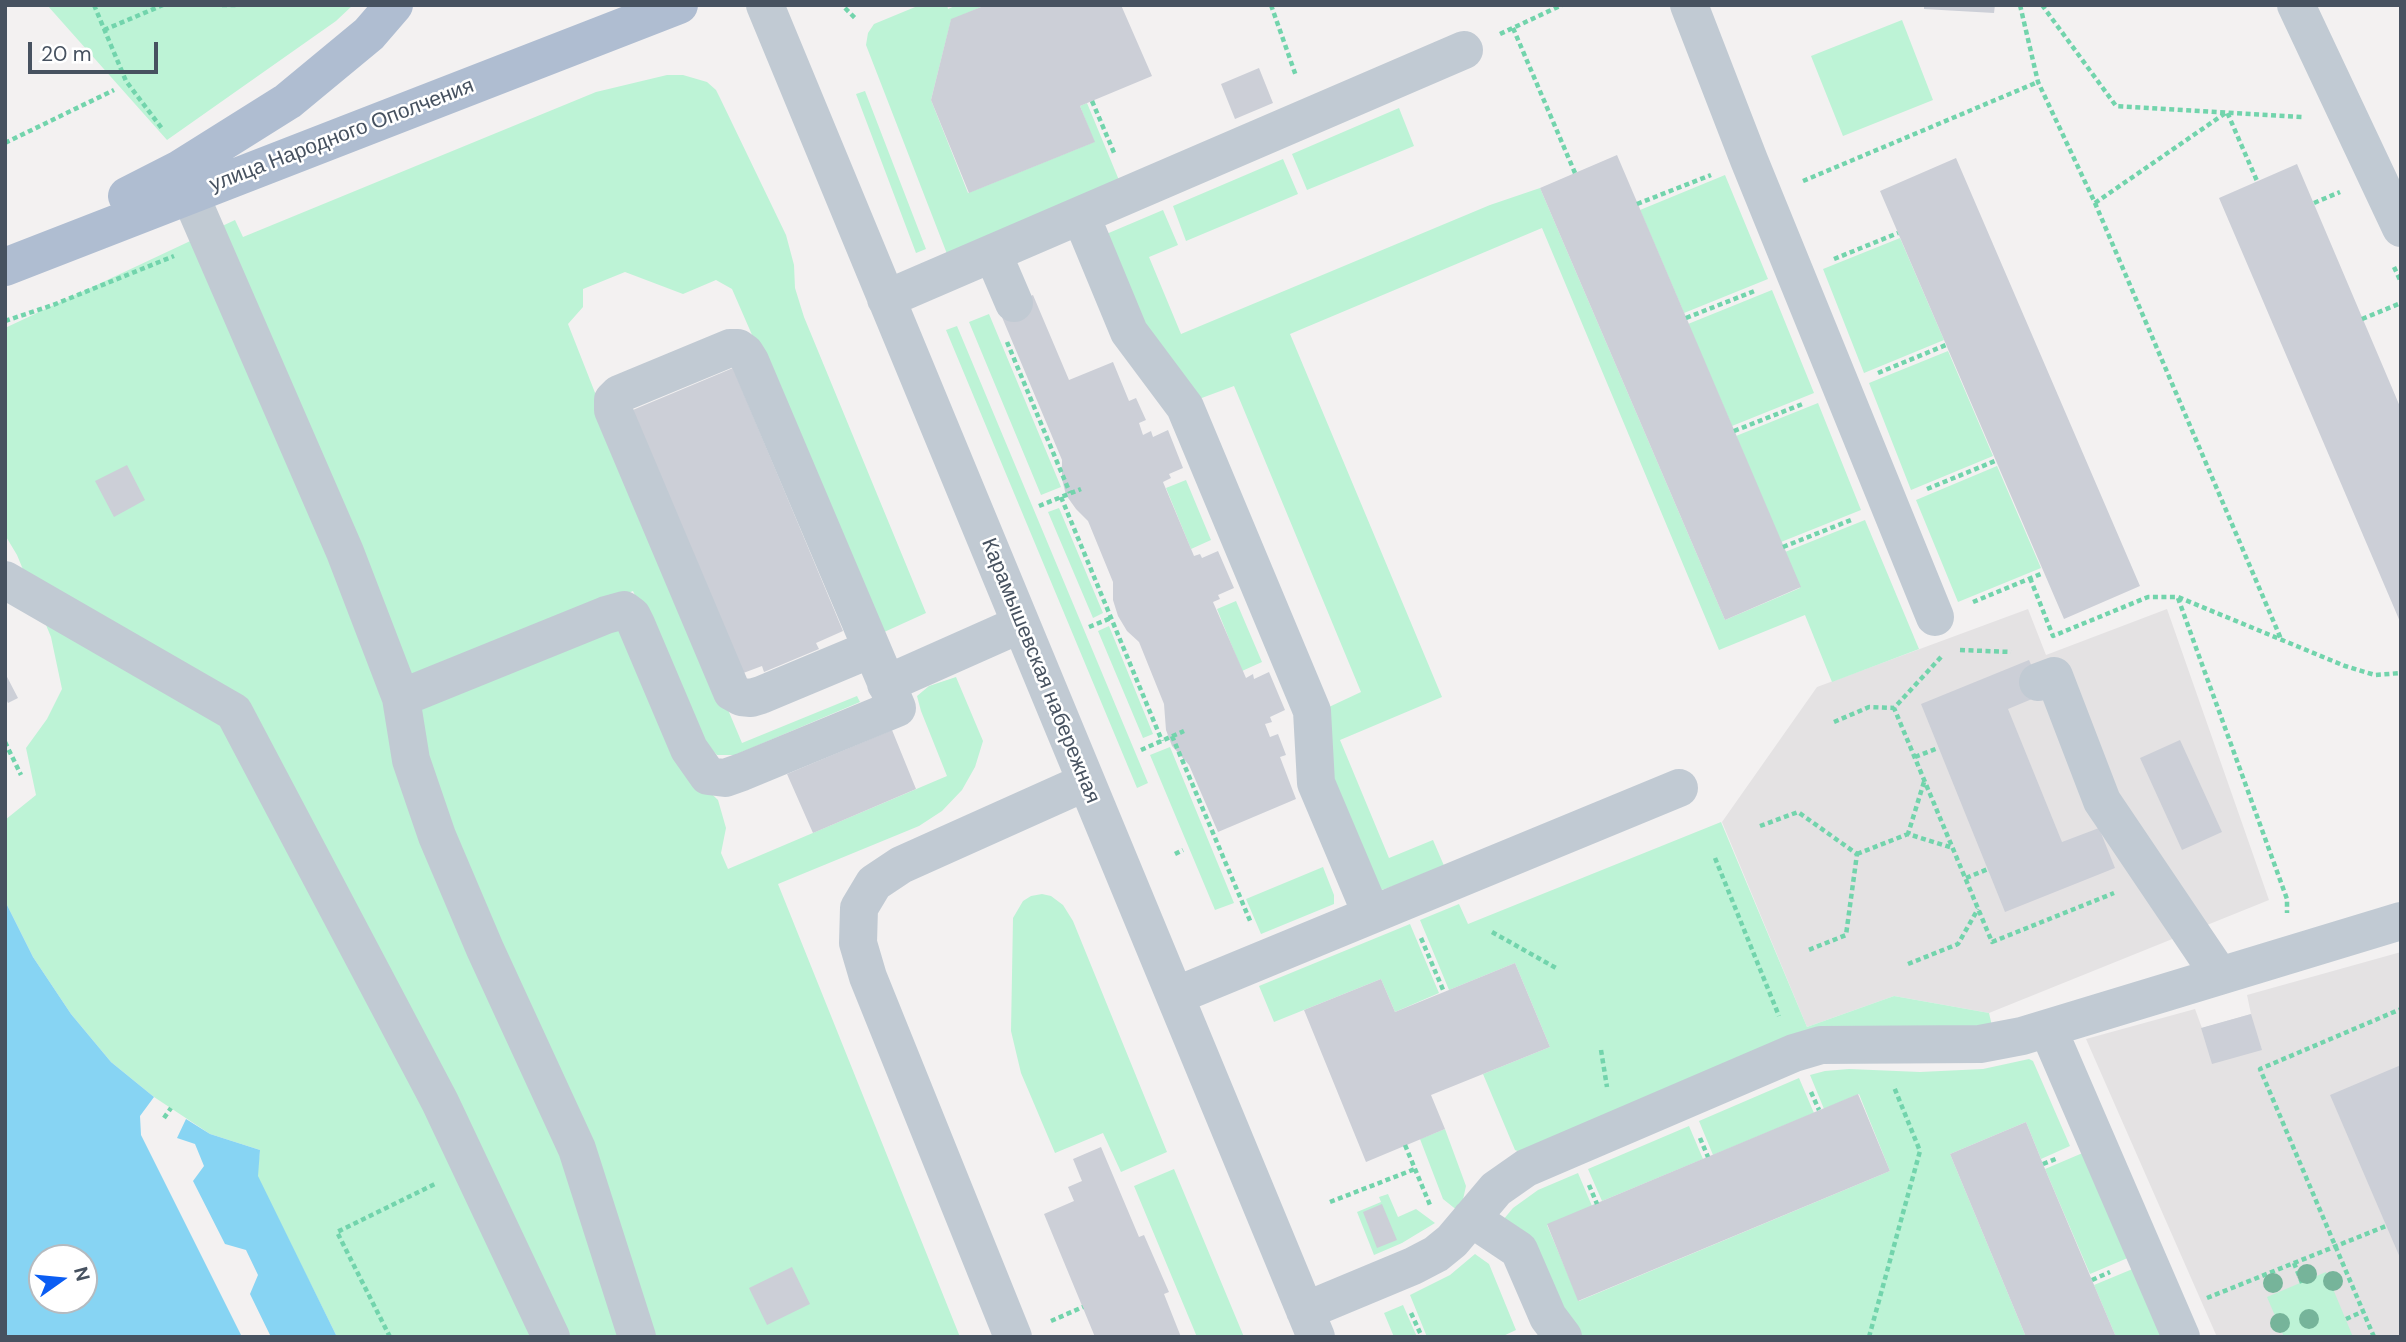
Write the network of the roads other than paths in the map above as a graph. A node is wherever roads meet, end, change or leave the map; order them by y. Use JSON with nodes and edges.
{"nodes":[{"id":1,"x":394,"y":5,"type":"edge"},
{"id":2,"x":679,"y":5,"type":"edge"},
{"id":3,"x":765,"y":5,"type":"edge"},
{"id":4,"x":1689,"y":5,"type":"edge"},
{"id":5,"x":2296,"y":5,"type":"edge"},
{"id":6,"x":1464,"y":50,"type":"road end"},
{"id":7,"x":2389,"y":176,"type":"edge"},
{"id":8,"x":190,"y":195,"type":"junction"},
{"id":9,"x":1081,"y":216,"type":"junction"},
{"id":10,"x":2401,"y":228,"type":"edge"},
{"id":11,"x":993,"y":254,"type":"junction"},
{"id":12,"x":5,"y":258,"type":"edge"},
{"id":13,"x":5,"y":267,"type":"edge"},
{"id":14,"x":886,"y":299,"type":"junction"},
{"id":15,"x":1014,"y":303,"type":"dead end"},
{"id":16,"x":5,"y":580,"type":"edge"},
{"id":17,"x":1935,"y":617,"type":"road end"},
{"id":18,"x":1021,"y":624,"type":"junction"},
{"id":19,"x":871,"y":649,"type":"junction"},
{"id":20,"x":2041,"y":681,"type":"road end"},
{"id":21,"x":886,"y":684,"type":"junction"},
{"id":22,"x":401,"y":698,"type":"junction"},
{"id":23,"x":1086,"y":782,"type":"junction"},
{"id":24,"x":1679,"y":788,"type":"dead end"},
{"id":25,"x":1388,"y":907,"type":"junction"},
{"id":26,"x":2401,"y":921,"type":"edge"},
{"id":27,"x":2220,"y":976,"type":"junction"},
{"id":28,"x":1175,"y":996,"type":"junction"},
{"id":29,"x":2048,"y":1029,"type":"junction"},
{"id":30,"x":1453,"y":1213,"type":"junction"},
{"id":31,"x":1310,"y":1324,"type":"edge"},
{"id":32,"x":2176,"y":1325,"type":"edge"},
{"id":33,"x":551,"y":1337,"type":"edge"},
{"id":34,"x":638,"y":1337,"type":"edge"},
{"id":35,"x":1013,"y":1337,"type":"edge"},
{"id":36,"x":1563,"y":1337,"type":"edge"}],
"edges":[{"from":1,"to":12,"type":"main road","name":"улица Народного Ополчения"},
{"from":2,"to":8,"type":"main road","name":"улица Народного Ополчения"},
{"from":3,"to":14,"type":"street","name":"Карамышевская набережная"},
{"from":4,"to":17,"type":"street"},
{"from":5,"to":7,"type":"street"},
{"from":6,"to":9,"type":"street"},
{"from":7,"to":10,"type":"street"},
{"from":8,"to":13,"type":"main road","name":"улица Народного Ополчения"},
{"from":8,"to":22,"type":"street"},
{"from":9,"to":11,"type":"street"},
{"from":9,"to":25,"type":"street"},
{"from":11,"to":14,"type":"street"},
{"from":11,"to":15,"type":"street"},
{"from":14,"to":18,"type":"street","name":"Карамышевская набережная"},
{"from":16,"to":33,"type":"street"},
{"from":18,"to":21,"type":"street"},
{"from":18,"to":23,"type":"street","name":"Карамышевская набережная"},
{"from":19,"to":19,"type":"street"},
{"from":19,"to":21,"type":"street"},
{"from":20,"to":27,"type":"street"},
{"from":21,"to":22,"type":"street"},
{"from":22,"to":34,"type":"street"},
{"from":23,"to":28,"type":"street","name":"Карамышевская набережная"},
{"from":23,"to":35,"type":"street"},
{"from":24,"to":25,"type":"street"},
{"from":25,"to":28,"type":"street"},
{"from":26,"to":27,"type":"street"},
{"from":27,"to":29,"type":"street"},
{"from":28,"to":31,"type":"street","name":"Карамышевская набережная"},
{"from":29,"to":30,"type":"street"},
{"from":29,"to":32,"type":"street"},
{"from":30,"to":31,"type":"street"},
{"from":30,"to":36,"type":"street"}]}
